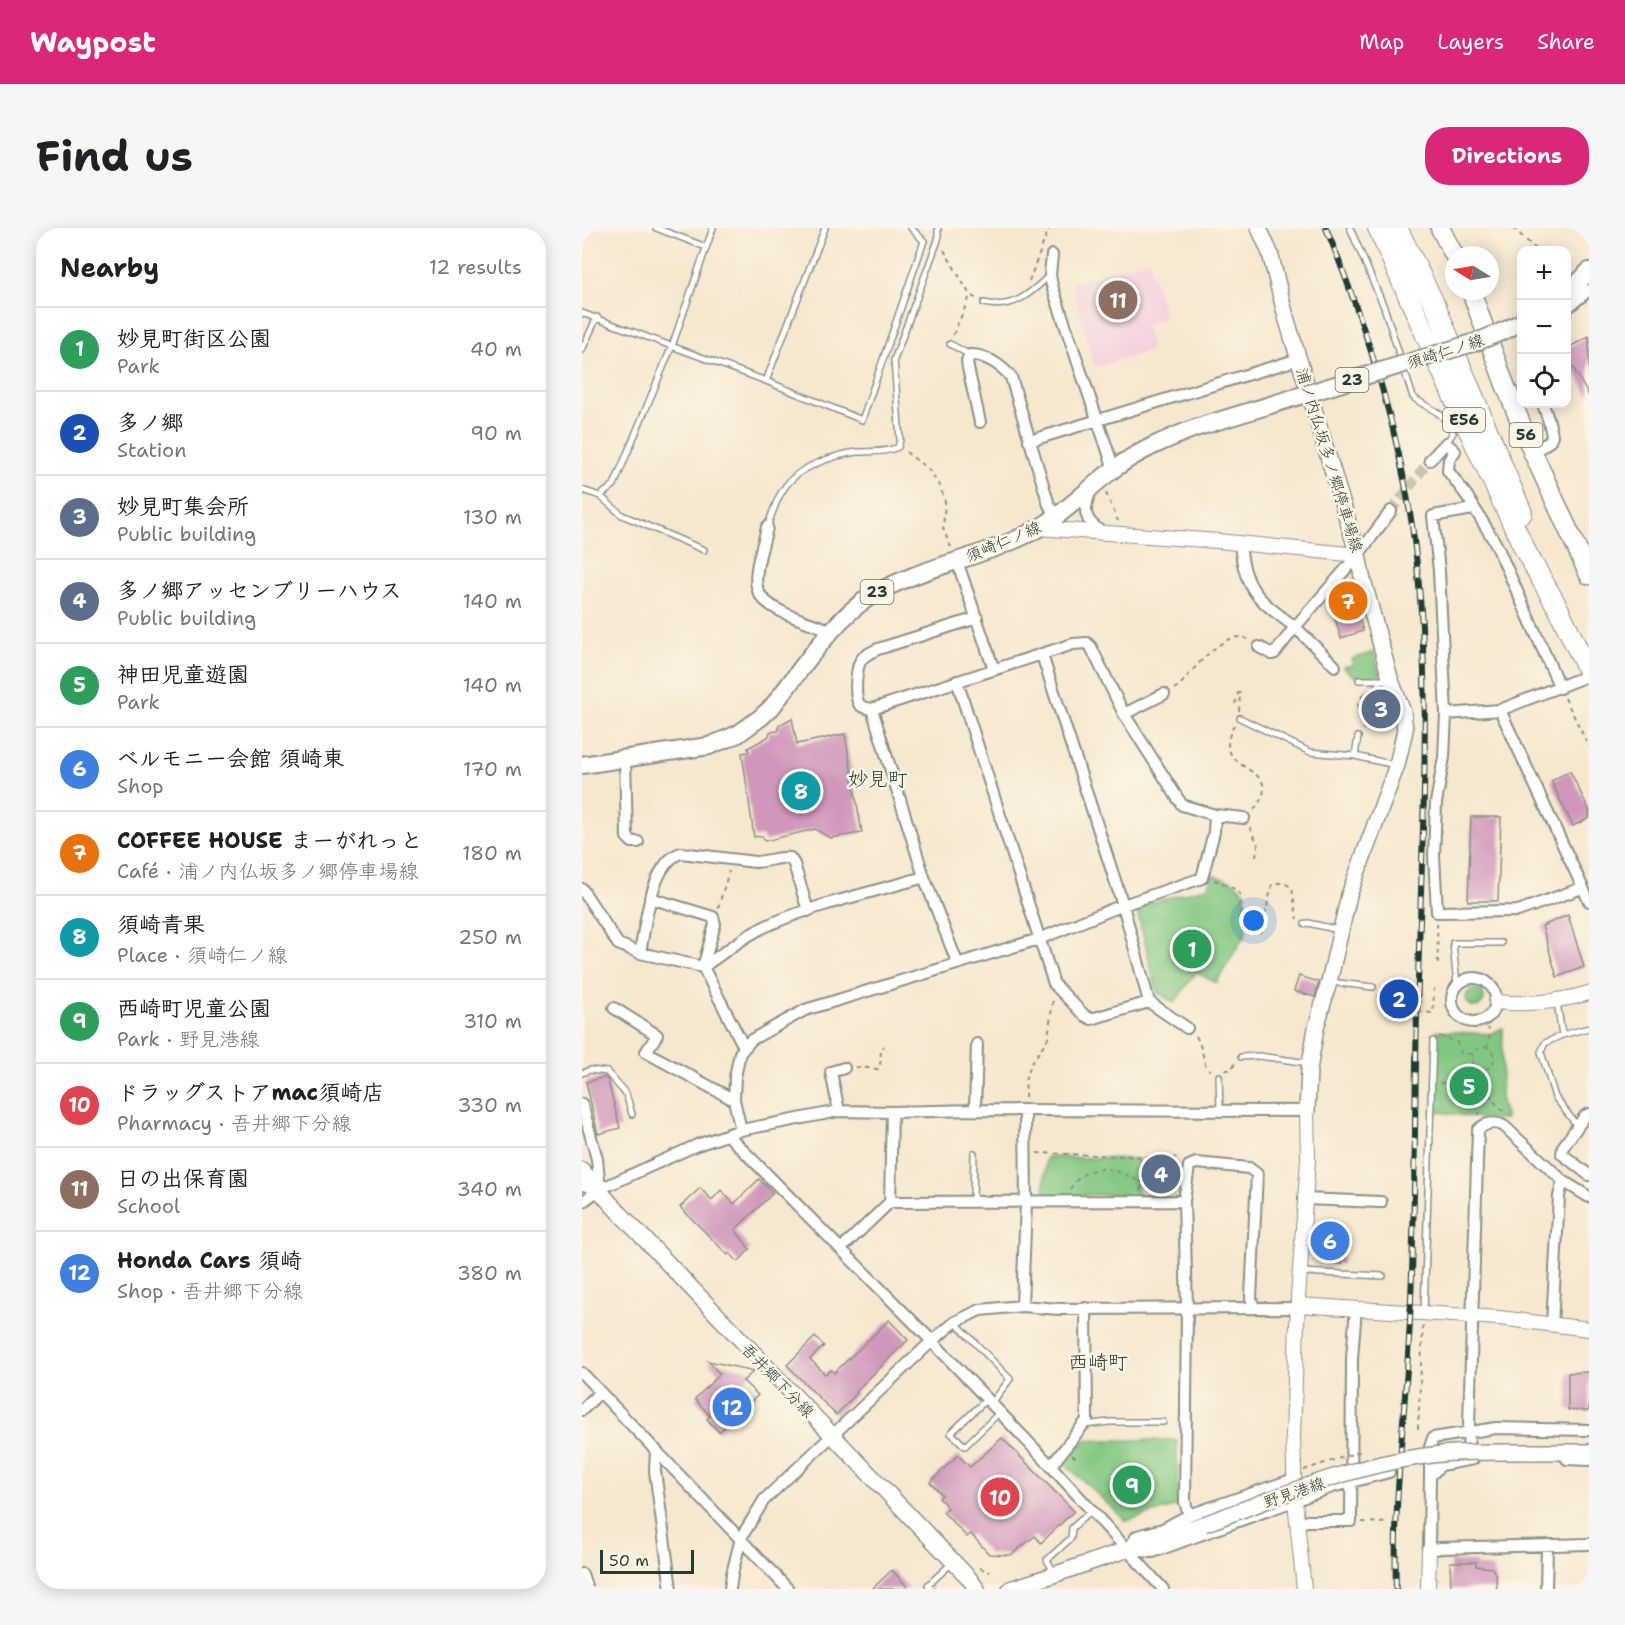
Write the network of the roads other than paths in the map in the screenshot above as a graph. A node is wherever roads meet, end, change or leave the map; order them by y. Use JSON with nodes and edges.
{"nodes":[{"id":1,"x":656,"y":228,"type":"edge"},
{"id":2,"x":713,"y":228,"type":"edge"},
{"id":3,"x":825,"y":228,"type":"edge"},
{"id":4,"x":911,"y":228,"type":"edge"},
{"id":5,"x":938,"y":228,"type":"edge"},
{"id":6,"x":1259,"y":228,"type":"edge"},
{"id":7,"x":1350,"y":228,"type":"edge"},
{"id":8,"x":1378,"y":228,"type":"edge"},
{"id":9,"x":1397,"y":228,"type":"edge"},
{"id":10,"x":1440,"y":228,"type":"edge"},
{"id":11,"x":1449,"y":246,"type":"edge"},
{"id":12,"x":706,"y":248,"type":"junction"},
{"id":13,"x":1052,"y":255,"type":"dead end"},
{"id":14,"x":1589,"y":271,"type":"edge"},
{"id":15,"x":1050,"y":274,"type":"junction"},
{"id":16,"x":1571,"y":289,"type":"edge"},
{"id":17,"x":1589,"y":290,"type":"edge"},
{"id":18,"x":1474,"y":300,"type":"edge"},
{"id":19,"x":984,"y":303,"type":"road end"},
{"id":20,"x":1571,"y":305,"type":"edge"},
{"id":21,"x":582,"y":313,"type":"edge"},
{"id":22,"x":597,"y":317,"type":"junction"},
{"id":23,"x":1515,"y":325,"type":"edge"},
{"id":24,"x":950,"y":344,"type":"road end"},
{"id":25,"x":672,"y":345,"type":"junction"},
{"id":26,"x":582,"y":350,"type":"edge"},
{"id":27,"x":970,"y":355,"type":"junction"},
{"id":28,"x":1299,"y":359,"type":"junction"},
{"id":29,"x":766,"y":381,"type":"junction"},
{"id":30,"x":1544,"y":408,"type":"edge"},
{"id":31,"x":1096,"y":420,"type":"junction"},
{"id":32,"x":980,"y":422,"type":"dead end"},
{"id":33,"x":1029,"y":441,"type":"junction"},
{"id":34,"x":1446,"y":443,"type":"junction"},
{"id":35,"x":1533,"y":453,"type":"junction"},
{"id":36,"x":1430,"y":460,"type":"tunnel mouth"},
{"id":37,"x":1114,"y":469,"type":"junction"},
{"id":38,"x":1098,"y":487,"type":"junction"},
{"id":39,"x":582,"y":489,"type":"edge"},
{"id":40,"x":600,"y":496,"type":"junction"},
{"id":41,"x":1473,"y":509,"type":"junction"},
{"id":42,"x":1391,"y":511,"type":"tunnel mouth"},
{"id":43,"x":1057,"y":517,"type":"junction"},
{"id":44,"x":767,"y":527,"type":"joint"},
{"id":45,"x":1038,"y":528,"type":"junction"},
{"id":46,"x":1102,"y":532,"type":"junction"},
{"id":47,"x":1240,"y":543,"type":"junction"},
{"id":48,"x":704,"y":550,"type":"dead end"},
{"id":49,"x":1358,"y":555,"type":"junction"},
{"id":50,"x":957,"y":561,"type":"junction"},
{"id":51,"x":1589,"y":575,"type":"edge"},
{"id":52,"x":1558,"y":608,"type":"junction"},
{"id":53,"x":977,"y":618,"type":"junction"},
{"id":54,"x":1295,"y":627,"type":"junction"},
{"id":55,"x":832,"y":631,"type":"junction"},
{"id":56,"x":1258,"y":647,"type":"road end"},
{"id":57,"x":1042,"y":655,"type":"junction"},
{"id":58,"x":1335,"y":666,"type":"dead end"},
{"id":59,"x":994,"y":670,"type":"junction"},
{"id":60,"x":1589,"y":674,"type":"edge"},
{"id":61,"x":1386,"y":679,"type":"junction"},
{"id":62,"x":1359,"y":680,"type":"dead end"},
{"id":63,"x":957,"y":681,"type":"junction"},
{"id":64,"x":1560,"y":688,"type":"junction"},
{"id":65,"x":1164,"y":694,"type":"road end"},
{"id":66,"x":1365,"y":697,"type":"road end"},
{"id":67,"x":872,"y":709,"type":"junction"},
{"id":68,"x":1500,"y":710,"type":"junction"},
{"id":69,"x":1124,"y":714,"type":"junction"},
{"id":70,"x":1446,"y":714,"type":"junction"},
{"id":71,"x":1240,"y":718,"type":"road end"},
{"id":72,"x":1358,"y":737,"type":"road end"},
{"id":73,"x":1355,"y":756,"type":"junction"},
{"id":74,"x":625,"y":758,"type":"junction"},
{"id":75,"x":582,"y":765,"type":"edge"},
{"id":76,"x":1397,"y":765,"type":"junction"},
{"id":77,"x":1215,"y":815,"type":"junction"},
{"id":78,"x":1244,"y":818,"type":"road end"},
{"id":79,"x":638,"y":842,"type":"dead end"},
{"id":80,"x":924,"y":878,"type":"junction"},
{"id":81,"x":1582,"y":888,"type":"junction"},
{"id":82,"x":582,"y":889,"type":"edge"},
{"id":83,"x":650,"y":898,"type":"junction"},
{"id":84,"x":1589,"y":901,"type":"edge"},
{"id":85,"x":1123,"y":905,"type":"junction"},
{"id":86,"x":808,"y":911,"type":"junction"},
{"id":87,"x":1305,"y":924,"type":"road end"},
{"id":88,"x":1341,"y":931,"type":"junction"},
{"id":89,"x":1039,"y":939,"type":"junction"},
{"id":90,"x":1501,"y":943,"type":"dead end"},
{"id":91,"x":640,"y":953,"type":"junction"},
{"id":92,"x":957,"y":962,"type":"junction"},
{"id":93,"x":703,"y":967,"type":"junction"},
{"id":94,"x":1329,"y":982,"type":"junction"},
{"id":95,"x":1457,"y":986,"type":"junction"},
{"id":96,"x":1373,"y":987,"type":"road end"},
{"id":97,"x":1589,"y":993,"type":"edge"},
{"id":98,"x":1557,"y":1000,"type":"junction"},
{"id":99,"x":1149,"y":1002,"type":"junction"},
{"id":100,"x":1496,"y":1002,"type":"junction"},
{"id":101,"x":614,"y":1008,"type":"dead end"},
{"id":102,"x":1187,"y":1028,"type":"road end"},
{"id":103,"x":1589,"y":1028,"type":"edge"},
{"id":104,"x":1562,"y":1035,"type":"junction"},
{"id":105,"x":1435,"y":1038,"type":"road end"},
{"id":106,"x":977,"y":1044,"type":"dead end"},
{"id":107,"x":744,"y":1047,"type":"junction"},
{"id":108,"x":1241,"y":1057,"type":"road end"},
{"id":109,"x":1310,"y":1063,"type":"junction"},
{"id":110,"x":844,"y":1068,"type":"road end"},
{"id":111,"x":582,"y":1073,"type":"edge"},
{"id":112,"x":1218,"y":1073,"type":"road end"},
{"id":113,"x":734,"y":1100,"type":"junction"},
{"id":114,"x":582,"y":1104,"type":"edge"},
{"id":115,"x":975,"y":1110,"type":"junction"},
{"id":116,"x":1220,"y":1110,"type":"junction"},
{"id":117,"x":839,"y":1111,"type":"junction"},
{"id":118,"x":1025,"y":1111,"type":"junction"},
{"id":119,"x":1307,"y":1111,"type":"junction"},
{"id":120,"x":892,"y":1112,"type":"junction"},
{"id":121,"x":632,"y":1114,"type":"dead end"},
{"id":122,"x":1589,"y":1114,"type":"edge"},
{"id":123,"x":1578,"y":1127,"type":"junction"},
{"id":124,"x":741,"y":1130,"type":"junction"},
{"id":125,"x":728,"y":1135,"type":"junction"},
{"id":126,"x":974,"y":1153,"type":"dead end"},
{"id":127,"x":582,"y":1170,"type":"edge"},
{"id":128,"x":1589,"y":1175,"type":"edge"},
{"id":129,"x":1563,"y":1181,"type":"junction"},
{"id":130,"x":582,"y":1185,"type":"edge"},
{"id":131,"x":600,"y":1189,"type":"junction"},
{"id":132,"x":1589,"y":1197,"type":"edge"},
{"id":133,"x":1304,"y":1199,"type":"junction"},
{"id":134,"x":973,"y":1201,"type":"junction"},
{"id":135,"x":1184,"y":1201,"type":"junction"},
{"id":136,"x":582,"y":1202,"type":"edge"},
{"id":137,"x":890,"y":1202,"type":"junction"},
{"id":138,"x":1381,"y":1202,"type":"dead end"},
{"id":139,"x":1026,"y":1203,"type":"junction"},
{"id":140,"x":841,"y":1249,"type":"junction"},
{"id":141,"x":1300,"y":1272,"type":"junction"},
{"id":142,"x":1383,"y":1276,"type":"dead end"},
{"id":143,"x":1022,"y":1306,"type":"junction"},
{"id":144,"x":1298,"y":1306,"type":"junction"},
{"id":145,"x":1086,"y":1308,"type":"junction"},
{"id":146,"x":1187,"y":1308,"type":"junction"},
{"id":147,"x":1254,"y":1308,"type":"junction"},
{"id":148,"x":1356,"y":1308,"type":"junction"},
{"id":149,"x":1424,"y":1317,"type":"junction"},
{"id":150,"x":1473,"y":1317,"type":"junction"},
{"id":151,"x":955,"y":1322,"type":"junction"},
{"id":152,"x":1552,"y":1325,"type":"junction"},
{"id":153,"x":1589,"y":1329,"type":"edge"},
{"id":154,"x":932,"y":1341,"type":"junction"},
{"id":155,"x":582,"y":1373,"type":"edge"},
{"id":156,"x":600,"y":1392,"type":"junction"},
{"id":157,"x":989,"y":1401,"type":"junction"},
{"id":158,"x":582,"y":1410,"type":"edge"},
{"id":159,"x":999,"y":1412,"type":"junction"},
{"id":160,"x":1163,"y":1422,"type":"dead end"},
{"id":161,"x":1084,"y":1425,"type":"junction"},
{"id":162,"x":1589,"y":1430,"type":"edge"},
{"id":163,"x":1469,"y":1431,"type":"junction"},
{"id":164,"x":831,"y":1436,"type":"junction"},
{"id":165,"x":656,"y":1450,"type":"junction"},
{"id":166,"x":1589,"y":1452,"type":"edge"},
{"id":167,"x":1468,"y":1459,"type":"junction"},
{"id":168,"x":1589,"y":1460,"type":"edge"},
{"id":169,"x":1051,"y":1466,"type":"junction"},
{"id":170,"x":1389,"y":1472,"type":"dead end"},
{"id":171,"x":1299,"y":1475,"type":"junction"},
{"id":172,"x":1430,"y":1476,"type":"junction"},
{"id":173,"x":1351,"y":1481,"type":"junction"},
{"id":174,"x":1295,"y":1502,"type":"junction"},
{"id":175,"x":1092,"y":1510,"type":"junction"},
{"id":176,"x":1189,"y":1515,"type":"junction"},
{"id":177,"x":1297,"y":1524,"type":"junction"},
{"id":178,"x":741,"y":1538,"type":"junction"},
{"id":179,"x":1589,"y":1544,"type":"edge"},
{"id":180,"x":1547,"y":1546,"type":"junction"},
{"id":181,"x":1128,"y":1550,"type":"junction"},
{"id":182,"x":1429,"y":1550,"type":"junction"},
{"id":183,"x":953,"y":1562,"type":"junction"},
{"id":184,"x":582,"y":1574,"type":"edge"},
{"id":185,"x":1056,"y":1575,"type":"junction"},
{"id":186,"x":587,"y":1589,"type":"edge"},
{"id":187,"x":671,"y":1589,"type":"edge"},
{"id":188,"x":730,"y":1589,"type":"edge"},
{"id":189,"x":788,"y":1589,"type":"edge"},
{"id":190,"x":932,"y":1589,"type":"edge"},
{"id":191,"x":977,"y":1589,"type":"edge"},
{"id":192,"x":1010,"y":1589,"type":"edge"},
{"id":193,"x":1163,"y":1589,"type":"edge"},
{"id":194,"x":1304,"y":1589,"type":"edge"},
{"id":195,"x":1428,"y":1589,"type":"edge"},
{"id":196,"x":1546,"y":1589,"type":"edge"}],
"edges":[{"from":1,"to":12,"type":"lane"},
{"from":2,"to":12,"type":"lane"},
{"from":3,"to":29,"type":"lane"},
{"from":4,"to":29,"type":"lane"},
{"from":5,"to":44,"type":"lane"},
{"from":6,"to":28,"type":"main road","name":"浦ノ内仏坂多ノ郷停車場線"},
{"from":7,"to":34,"type":"lane"},
{"from":8,"to":52,"type":"highway","number":"E56"},
{"from":9,"to":52,"type":"highway","number":"E56"},
{"from":10,"to":11,"type":"highway"},
{"from":12,"to":25,"type":"lane"},
{"from":13,"to":15,"type":"street"},
{"from":14,"to":16,"type":"main road"},
{"from":15,"to":19,"type":"lane"},
{"from":15,"to":31,"type":"street"},
{"from":17,"to":20,"type":"street"},
{"from":18,"to":35,"type":"highway","number":"56"},
{"from":21,"to":22,"type":"lane"},
{"from":22,"to":25,"type":"lane"},
{"from":22,"to":26,"type":"lane"},
{"from":23,"to":37,"type":"main road","name":"須崎仁ノ線","number":"23","bridge":true},
{"from":24,"to":27,"type":"lane"},
{"from":25,"to":29,"type":"lane"},
{"from":25,"to":40,"type":"lane"},
{"from":27,"to":32,"type":"street"},
{"from":27,"to":33,"type":"street"},
{"from":28,"to":31,"type":"street"},
{"from":28,"to":49,"type":"main road","name":"浦ノ内仏坂多ノ郷停車場線"},
{"from":30,"to":35,"type":"street"},
{"from":31,"to":33,"type":"street"},
{"from":31,"to":37,"type":"street"},
{"from":33,"to":43,"type":"street"},
{"from":34,"to":36,"type":"street"},
{"from":34,"to":41,"type":"street"},
{"from":35,"to":51,"type":"highway","number":"56"},
{"from":37,"to":38,"type":"main road","name":"須崎仁ノ線","number":"23"},
{"from":38,"to":43,"type":"main road","name":"須崎仁ノ線","number":"23"},
{"from":38,"to":46,"type":"street"},
{"from":39,"to":40,"type":"lane"},
{"from":40,"to":48,"type":"lane"},
{"from":41,"to":64,"type":"street"},
{"from":41,"to":70,"type":"street"},
{"from":42,"to":49,"type":"street"},
{"from":43,"to":45,"type":"main road","name":"須崎仁ノ線","number":"23"},
{"from":44,"to":55,"type":"street"},
{"from":45,"to":46,"type":"street"},
{"from":45,"to":50,"type":"main road","name":"須崎仁ノ線","number":"23"},
{"from":46,"to":47,"type":"street"},
{"from":47,"to":49,"type":"street"},
{"from":47,"to":54,"type":"street"},
{"from":49,"to":54,"type":"street"},
{"from":49,"to":61,"type":"main road","name":"浦ノ内仏坂多ノ郷停車場線"},
{"from":50,"to":53,"type":"street"},
{"from":50,"to":55,"type":"main road","name":"須崎仁ノ線","number":"23"},
{"from":52,"to":60,"type":"highway","number":"E56"},
{"from":53,"to":59,"type":"street"},
{"from":53,"to":67,"type":"street"},
{"from":54,"to":56,"type":"street"},
{"from":54,"to":58,"type":"street"},
{"from":55,"to":74,"type":"main road","name":"須崎仁ノ線","number":"23"},
{"from":57,"to":59,"type":"street"},
{"from":57,"to":69,"type":"street"},
{"from":57,"to":85,"type":"street"},
{"from":59,"to":63,"type":"street"},
{"from":60,"to":64,"type":"street"},
{"from":61,"to":62,"type":"lane"},
{"from":61,"to":66,"type":"lane"},
{"from":61,"to":76,"type":"main road","name":"浦ノ内仏坂多ノ郷停車場線"},
{"from":63,"to":67,"type":"street"},
{"from":63,"to":89,"type":"street"},
{"from":64,"to":68,"type":"street"},
{"from":65,"to":69,"type":"street"},
{"from":67,"to":80,"type":"street"},
{"from":68,"to":70,"type":"street"},
{"from":68,"to":81,"type":"street"},
{"from":69,"to":77,"type":"street"},
{"from":70,"to":81,"type":"street"},
{"from":71,"to":73,"type":"lane"},
{"from":72,"to":73,"type":"lane"},
{"from":73,"to":76,"type":"lane"},
{"from":74,"to":75,"type":"main road","name":"須崎仁ノ線","number":"23"},
{"from":74,"to":79,"type":"street"},
{"from":76,"to":88,"type":"main road","name":"浦ノ内仏坂多ノ郷停車場線"},
{"from":77,"to":78,"type":"street"},
{"from":77,"to":85,"type":"street"},
{"from":80,"to":86,"type":"street"},
{"from":80,"to":92,"type":"street"},
{"from":81,"to":84,"type":"street"},
{"from":82,"to":91,"type":"street"},
{"from":83,"to":86,"type":"street"},
{"from":83,"to":91,"type":"street"},
{"from":83,"to":93,"type":"street"},
{"from":85,"to":89,"type":"street"},
{"from":85,"to":99,"type":"street"},
{"from":86,"to":93,"type":"street"},
{"from":87,"to":88,"type":"lane"},
{"from":88,"to":94,"type":"main road","name":"浦ノ内仏坂多ノ郷停車場線"},
{"from":89,"to":92,"type":"street"},
{"from":89,"to":99,"type":"street"},
{"from":90,"to":95,"type":"lane"},
{"from":91,"to":93,"type":"street"},
{"from":92,"to":107,"type":"street"},
{"from":93,"to":107,"type":"street"},
{"from":94,"to":96,"type":"lane"},
{"from":94,"to":109,"type":"main road","name":"浦ノ内仏坂多ノ郷停車場線"},
{"from":95,"to":100,"type":"street"},
{"from":95,"to":100,"type":"street"},
{"from":97,"to":98,"type":"street"},
{"from":98,"to":100,"type":"street"},
{"from":98,"to":104,"type":"lane"},
{"from":99,"to":102,"type":"street"},
{"from":101,"to":113,"type":"street"},
{"from":103,"to":104,"type":"lane"},
{"from":104,"to":123,"type":"lane"},
{"from":105,"to":149,"type":"lane"},
{"from":106,"to":115,"type":"street"},
{"from":107,"to":113,"type":"street"},
{"from":108,"to":109,"type":"lane"},
{"from":109,"to":119,"type":"main road","name":"浦ノ内仏坂多ノ郷停車場線"},
{"from":110,"to":117,"type":"street"},
{"from":111,"to":121,"type":"lane"},
{"from":112,"to":116,"type":"lane"},
{"from":113,"to":124,"type":"street"},
{"from":114,"to":131,"type":"street"},
{"from":115,"to":118,"type":"street"},
{"from":115,"to":120,"type":"street"},
{"from":116,"to":118,"type":"street"},
{"from":116,"to":119,"type":"street"},
{"from":117,"to":120,"type":"street"},
{"from":117,"to":124,"type":"street"},
{"from":118,"to":139,"type":"street"},
{"from":119,"to":133,"type":"street"},
{"from":120,"to":137,"type":"street"},
{"from":122,"to":123,"type":"street"},
{"from":123,"to":128,"type":"street"},
{"from":124,"to":125,"type":"street"},
{"from":125,"to":131,"type":"street"},
{"from":125,"to":140,"type":"street"},
{"from":126,"to":134,"type":"lane"},
{"from":127,"to":131,"type":"main road","name":"吾井郷下分線"},
{"from":129,"to":132,"type":"street"},
{"from":129,"to":150,"type":"street"},
{"from":129,"to":152,"type":"street"},
{"from":130,"to":131,"type":"street"},
{"from":131,"to":136,"type":"street"},
{"from":131,"to":164,"type":"main road","name":"吾井郷下分線"},
{"from":133,"to":138,"type":"street"},
{"from":133,"to":141,"type":"street"},
{"from":134,"to":137,"type":"street"},
{"from":134,"to":139,"type":"street"},
{"from":135,"to":139,"type":"street"},
{"from":135,"to":146,"type":"street"},
{"from":135,"to":147,"type":"street"},
{"from":137,"to":140,"type":"street"},
{"from":139,"to":143,"type":"street"},
{"from":140,"to":154,"type":"street"},
{"from":141,"to":142,"type":"lane"},
{"from":141,"to":144,"type":"street"},
{"from":143,"to":145,"type":"street"},
{"from":143,"to":151,"type":"street"},
{"from":144,"to":147,"type":"street"},
{"from":144,"to":148,"type":"street"},
{"from":144,"to":171,"type":"street"},
{"from":145,"to":146,"type":"street"},
{"from":145,"to":161,"type":"street"},
{"from":146,"to":147,"type":"street"},
{"from":146,"to":176,"type":"street"},
{"from":148,"to":149,"type":"street"},
{"from":148,"to":173,"type":"street"},
{"from":149,"to":150,"type":"street"},
{"from":150,"to":152,"type":"street"},
{"from":150,"to":163,"type":"street"},
{"from":151,"to":154,"type":"street"},
{"from":151,"to":157,"type":"lane"},
{"from":152,"to":153,"type":"street"},
{"from":154,"to":157,"type":"street"},
{"from":154,"to":164,"type":"street"},
{"from":155,"to":156,"type":"street"},
{"from":156,"to":158,"type":"street"},
{"from":156,"to":165,"type":"street"},
{"from":157,"to":159,"type":"street"},
{"from":157,"to":159,"type":"lane"},
{"from":159,"to":169,"type":"street"},
{"from":160,"to":161,"type":"lane"},
{"from":161,"to":169,"type":"street"},
{"from":162,"to":163,"type":"street"},
{"from":163,"to":167,"type":"street"},
{"from":163,"to":172,"type":"street"},
{"from":164,"to":178,"type":"street"},
{"from":164,"to":183,"type":"main road","name":"吾井郷下分線"},
{"from":165,"to":178,"type":"street"},
{"from":165,"to":187,"type":"street"},
{"from":166,"to":181,"type":"main road","name":"野見港線","bridge":true},
{"from":167,"to":168,"type":"street"},
{"from":167,"to":172,"type":"street"},
{"from":169,"to":175,"type":"street"},
{"from":170,"to":173,"type":"street"},
{"from":171,"to":174,"type":"street"},
{"from":171,"to":176,"type":"street"},
{"from":172,"to":182,"type":"street"},
{"from":173,"to":174,"type":"street"},
{"from":173,"to":177,"type":"street"},
{"from":174,"to":177,"type":"street"},
{"from":174,"to":181,"type":"street"},
{"from":175,"to":181,"type":"street"},
{"from":175,"to":185,"type":"lane"},
{"from":176,"to":181,"type":"street"},
{"from":177,"to":194,"type":"street"},
{"from":178,"to":188,"type":"street"},
{"from":178,"to":189,"type":"street"},
{"from":179,"to":180,"type":"street"},
{"from":180,"to":182,"type":"street"},
{"from":180,"to":196,"type":"street"},
{"from":181,"to":185,"type":"main road","name":"野見港線"},
{"from":181,"to":193,"type":"street"},
{"from":182,"to":195,"type":"street"},
{"from":183,"to":190,"type":"lane"},
{"from":183,"to":191,"type":"main road","name":"吾井郷下分線"},
{"from":184,"to":186,"type":"street"},
{"from":185,"to":192,"type":"main road","name":"野見港線"}]}
